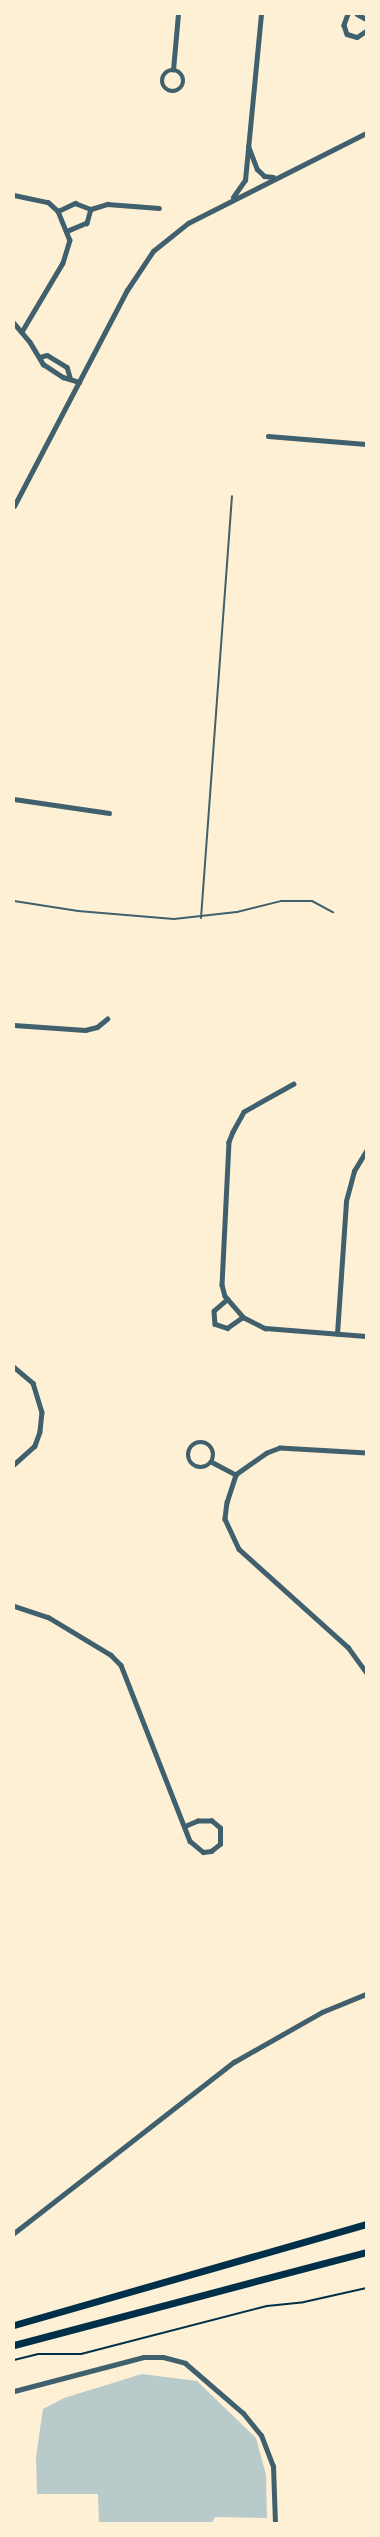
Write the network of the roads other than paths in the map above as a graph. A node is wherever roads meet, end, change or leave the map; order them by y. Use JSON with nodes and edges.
{"nodes":[{"id":1,"x":178,"y":14,"type":"edge"},
{"id":2,"x":261,"y":14,"type":"edge"},
{"id":3,"x":348,"y":14,"type":"edge"},
{"id":4,"x":357,"y":14,"type":"edge"},
{"id":5,"x":366,"y":19,"type":"edge"},
{"id":6,"x":366,"y":31,"type":"edge"},
{"id":7,"x":173,"y":70,"type":"junction"},
{"id":8,"x":366,"y":133,"type":"edge"},
{"id":9,"x":247,"y":143,"type":"junction"},
{"id":10,"x":275,"y":177,"type":"junction"},
{"id":11,"x":14,"y":195,"type":"edge"},
{"id":12,"x":232,"y":199,"type":"junction"},
{"id":13,"x":160,"y":208,"type":"dead end"},
{"id":14,"x":91,"y":209,"type":"junction"},
{"id":15,"x":58,"y":211,"type":"junction"},
{"id":16,"x":68,"y":231,"type":"junction"},
{"id":17,"x":14,"y":323,"type":"edge"},
{"id":18,"x":22,"y":332,"type":"junction"},
{"id":19,"x":40,"y":357,"type":"junction"},
{"id":20,"x":70,"y":377,"type":"junction"},
{"id":21,"x":79,"y":382,"type":"junction"},
{"id":22,"x":268,"y":436,"type":"dead end"},
{"id":23,"x":366,"y":444,"type":"edge"},
{"id":24,"x":232,"y":496,"type":"dead end"},
{"id":25,"x":14,"y":506,"type":"edge"},
{"id":26,"x":14,"y":799,"type":"edge"},
{"id":27,"x":109,"y":813,"type":"dead end"},
{"id":28,"x":14,"y":901,"type":"edge"},
{"id":29,"x":333,"y":912,"type":"dead end"},
{"id":30,"x":201,"y":918,"type":"junction"},
{"id":31,"x":107,"y":1019,"type":"dead end"},
{"id":32,"x":14,"y":1025,"type":"edge"},
{"id":33,"x":294,"y":1084,"type":"dead end"},
{"id":34,"x":366,"y":1151,"type":"edge"},
{"id":35,"x":228,"y":1299,"type":"junction"},
{"id":36,"x":243,"y":1317,"type":"junction"},
{"id":37,"x":337,"y":1334,"type":"junction"},
{"id":38,"x":366,"y":1336,"type":"edge"},
{"id":39,"x":14,"y":1367,"type":"edge"},
{"id":40,"x":366,"y":1453,"type":"edge"},
{"id":41,"x":212,"y":1462,"type":"junction"},
{"id":42,"x":14,"y":1464,"type":"edge"},
{"id":43,"x":236,"y":1475,"type":"junction"},
{"id":44,"x":14,"y":1606,"type":"edge"},
{"id":45,"x":366,"y":1672,"type":"edge"},
{"id":46,"x":186,"y":1826,"type":"junction"},
{"id":47,"x":366,"y":1994,"type":"edge"},
{"id":48,"x":366,"y":2224,"type":"edge"},
{"id":49,"x":14,"y":2233,"type":"edge"},
{"id":50,"x":366,"y":2252,"type":"edge"},
{"id":51,"x":14,"y":2325,"type":"edge"},
{"id":52,"x":14,"y":2345,"type":"edge"},
{"id":53,"x":14,"y":2391,"type":"edge"},
{"id":54,"x":275,"y":2523,"type":"edge"}],
"edges":[{"from":1,"to":7,"type":"street"},
{"from":2,"to":9,"type":"street"},
{"from":3,"to":6,"type":"street"},
{"from":4,"to":5,"type":"street"},
{"from":7,"to":7,"type":"street"},
{"from":8,"to":10,"type":"street"},
{"from":9,"to":10,"type":"street"},
{"from":9,"to":12,"type":"street"},
{"from":10,"to":12,"type":"street"},
{"from":11,"to":15,"type":"street"},
{"from":12,"to":21,"type":"street"},
{"from":13,"to":14,"type":"street"},
{"from":14,"to":15,"type":"street"},
{"from":14,"to":16,"type":"street"},
{"from":15,"to":16,"type":"street"},
{"from":16,"to":18,"type":"street"},
{"from":17,"to":18,"type":"street"},
{"from":18,"to":19,"type":"street"},
{"from":19,"to":20,"type":"street"},
{"from":19,"to":20,"type":"street"},
{"from":20,"to":21,"type":"street"},
{"from":21,"to":25,"type":"street"},
{"from":22,"to":23,"type":"street"},
{"from":24,"to":30,"type":"lane"},
{"from":26,"to":27,"type":"street"},
{"from":28,"to":30,"type":"lane"},
{"from":29,"to":30,"type":"lane"},
{"from":31,"to":32,"type":"street"},
{"from":33,"to":35,"type":"street"},
{"from":34,"to":37,"type":"street"},
{"from":35,"to":36,"type":"street"},
{"from":35,"to":36,"type":"street"},
{"from":36,"to":37,"type":"street"},
{"from":37,"to":38,"type":"street"},
{"from":39,"to":42,"type":"street"},
{"from":40,"to":43,"type":"street"},
{"from":41,"to":41,"type":"street"},
{"from":41,"to":43,"type":"street"},
{"from":43,"to":45,"type":"street"},
{"from":44,"to":46,"type":"street"},
{"from":46,"to":46,"type":"street"},
{"from":47,"to":49,"type":"street"},
{"from":48,"to":51,"type":"highway"},
{"from":50,"to":52,"type":"highway"},
{"from":53,"to":54,"type":"street"}]}
